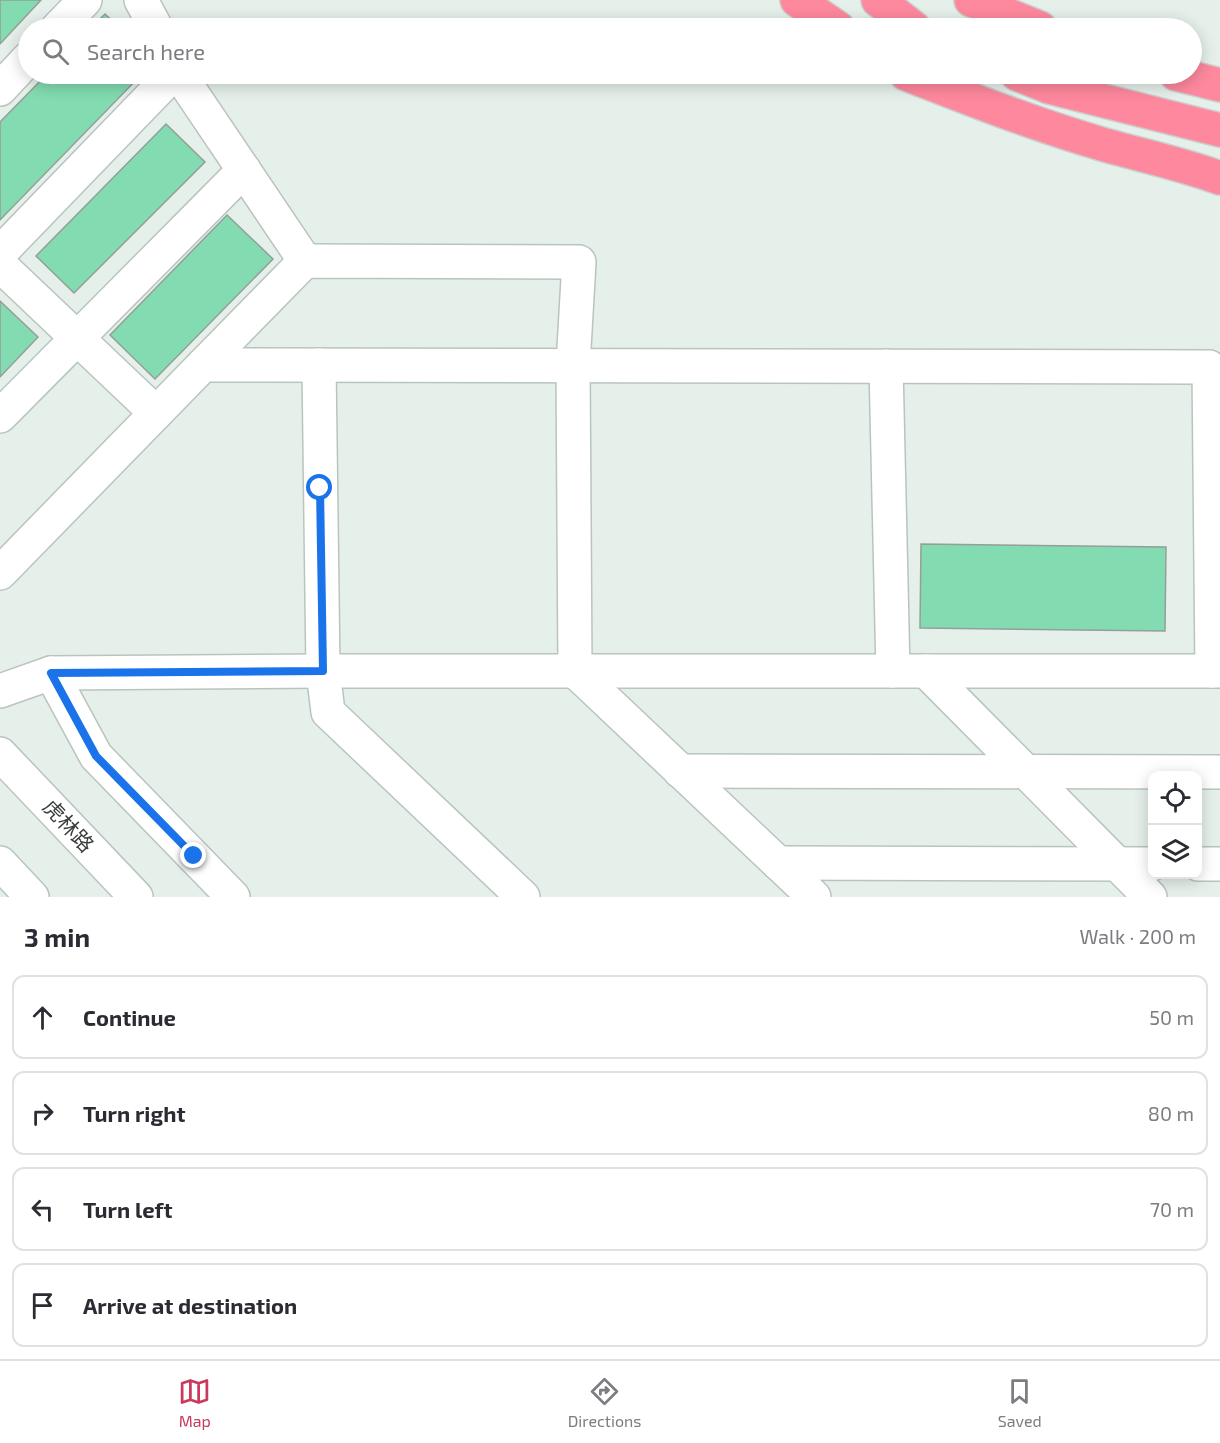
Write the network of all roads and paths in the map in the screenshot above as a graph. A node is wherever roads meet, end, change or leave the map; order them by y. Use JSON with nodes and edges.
{"nodes":[{"id":1,"x":85,"y":0,"type":"edge"},
{"id":2,"x":141,"y":0,"type":"edge"},
{"id":3,"x":797,"y":0,"type":"edge"},
{"id":4,"x":878,"y":0,"type":"edge"},
{"id":5,"x":971,"y":0,"type":"edge"},
{"id":6,"x":68,"y":18,"type":"edge"},
{"id":7,"x":151,"y":18,"type":"edge"},
{"id":8,"x":823,"y":18,"type":"edge"},
{"id":9,"x":901,"y":18,"type":"edge"},
{"id":10,"x":1015,"y":18,"type":"edge"},
{"id":11,"x":18,"y":70,"type":"edge"},
{"id":12,"x":1202,"y":80,"type":"edge"},
{"id":13,"x":163,"y":84,"type":"edge"},
{"id":14,"x":186,"y":84,"type":"edge"},
{"id":15,"x":931,"y":84,"type":"edge"},
{"id":16,"x":1042,"y":84,"type":"edge"},
{"id":17,"x":1220,"y":85,"type":"edge"},
{"id":18,"x":0,"y":89,"type":"edge"},
{"id":19,"x":1220,"y":130,"type":"edge"},
{"id":20,"x":244,"y":170,"type":"junction"},
{"id":21,"x":1220,"y":178,"type":"edge"},
{"id":22,"x":0,"y":253,"type":"edge"},
{"id":23,"x":305,"y":261,"type":"junction"},
{"id":24,"x":0,"y":265,"type":"edge"},
{"id":25,"x":77,"y":338,"type":"junction"},
{"id":26,"x":1214,"y":364,"type":"edge"},
{"id":27,"x":203,"y":365,"type":"junction"},
{"id":28,"x":319,"y":365,"type":"junction"},
{"id":29,"x":573,"y":365,"type":"junction"},
{"id":30,"x":886,"y":366,"type":"junction"},
{"id":31,"x":156,"y":413,"type":"junction"},
{"id":32,"x":0,"y":416,"type":"edge"},
{"id":33,"x":0,"y":573,"type":"edge"},
{"id":34,"x":323,"y":671,"type":"junction"},
{"id":35,"x":575,"y":671,"type":"junction"},
{"id":36,"x":892,"y":672,"type":"junction"},
{"id":37,"x":926,"y":672,"type":"junction"},
{"id":38,"x":1216,"y":672,"type":"edge"},
{"id":39,"x":51,"y":673,"type":"junction"},
{"id":40,"x":0,"y":691,"type":"edge"},
{"id":41,"x":0,"y":754,"type":"edge"},
{"id":42,"x":680,"y":771,"type":"junction"},
{"id":43,"x":1026,"y":772,"type":"junction"},
{"id":44,"x":1220,"y":772,"type":"edge"},
{"id":45,"x":0,"y":863,"type":"edge"},
{"id":46,"x":778,"y":863,"type":"junction"},
{"id":47,"x":1117,"y":864,"type":"junction"},
{"id":48,"x":1148,"y":864,"type":"edge"},
{"id":49,"x":1202,"y":864,"type":"edge"},
{"id":50,"x":1220,"y":864,"type":"edge"},
{"id":51,"x":32,"y":897,"type":"edge"},
{"id":52,"x":136,"y":897,"type":"edge"},
{"id":53,"x":232,"y":897,"type":"edge"},
{"id":54,"x":523,"y":897,"type":"edge"},
{"id":55,"x":814,"y":897,"type":"edge"},
{"id":56,"x":1150,"y":897,"type":"edge"}],
"edges":[{"from":1,"to":6,"type":"street"},
{"from":2,"to":7,"type":"street"},
{"from":3,"to":8,"type":"highway"},
{"from":4,"to":9,"type":"highway"},
{"from":5,"to":10,"type":"highway"},
{"from":11,"to":18,"type":"street"},
{"from":12,"to":17,"type":"highway"},
{"from":13,"to":22,"type":"street"},
{"from":14,"to":20,"type":"street"},
{"from":15,"to":21,"type":"highway"},
{"from":16,"to":19,"type":"highway"},
{"from":20,"to":23,"type":"street"},
{"from":20,"to":25,"type":"street"},
{"from":23,"to":27,"type":"street"},
{"from":23,"to":29,"type":"street"},
{"from":24,"to":25,"type":"street"},
{"from":25,"to":31,"type":"street"},
{"from":25,"to":32,"type":"street"},
{"from":26,"to":30,"type":"street"},
{"from":26,"to":38,"type":"street"},
{"from":27,"to":28,"type":"street"},
{"from":27,"to":31,"type":"street"},
{"from":28,"to":29,"type":"street"},
{"from":28,"to":34,"type":"street"},
{"from":29,"to":30,"type":"street"},
{"from":29,"to":35,"type":"street"},
{"from":30,"to":36,"type":"street"},
{"from":31,"to":33,"type":"street"},
{"from":34,"to":35,"type":"street"},
{"from":34,"to":39,"type":"street"},
{"from":34,"to":54,"type":"street"},
{"from":35,"to":36,"type":"street"},
{"from":35,"to":42,"type":"street"},
{"from":36,"to":37,"type":"street"},
{"from":37,"to":38,"type":"street"},
{"from":37,"to":43,"type":"street"},
{"from":39,"to":40,"type":"street"},
{"from":39,"to":53,"type":"street"},
{"from":41,"to":52,"type":"street","name":"虎林路"},
{"from":42,"to":43,"type":"street"},
{"from":42,"to":46,"type":"street"},
{"from":43,"to":44,"type":"street"},
{"from":43,"to":47,"type":"street"},
{"from":45,"to":51,"type":"street"},
{"from":46,"to":47,"type":"street"},
{"from":46,"to":55,"type":"street"},
{"from":47,"to":48,"type":"street"},
{"from":47,"to":56,"type":"street"},
{"from":49,"to":50,"type":"street"}]}
